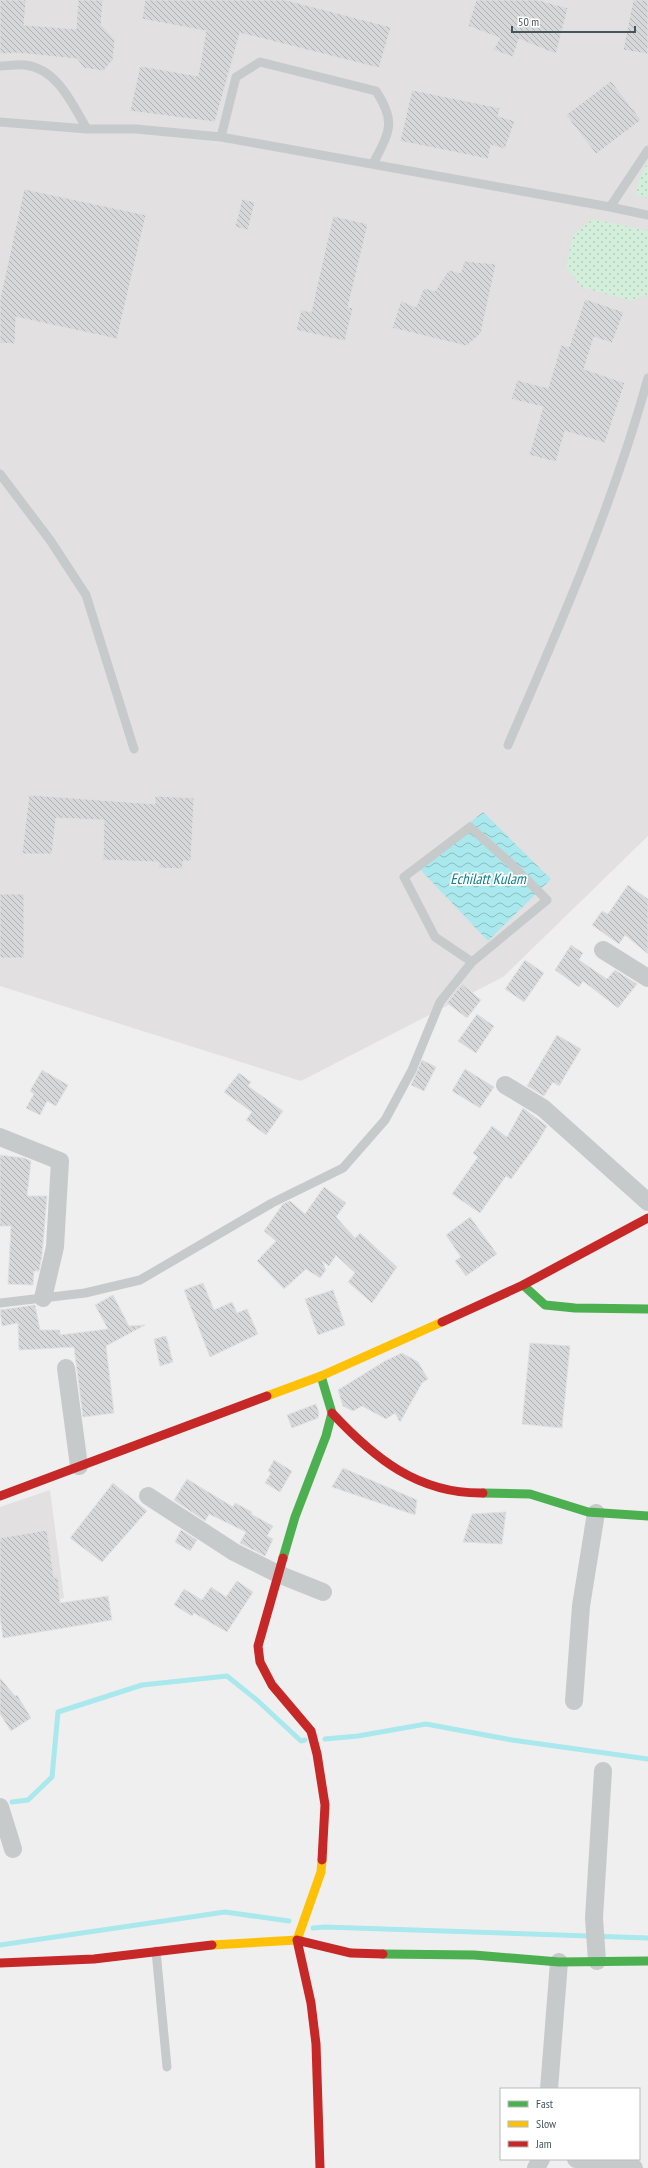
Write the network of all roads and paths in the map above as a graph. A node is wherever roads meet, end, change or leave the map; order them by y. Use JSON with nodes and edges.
{"nodes":[{"id":1,"x":0,"y":66,"type":"edge"},
{"id":2,"x":0,"y":122,"type":"edge"},
{"id":3,"x":87,"y":129,"type":"junction"},
{"id":4,"x":221,"y":137,"type":"junction"},
{"id":5,"x":648,"y":150,"type":"edge"},
{"id":6,"x":374,"y":164,"type":"junction"},
{"id":7,"x":610,"y":207,"type":"junction"},
{"id":8,"x":648,"y":215,"type":"edge"},
{"id":9,"x":648,"y":378,"type":"edge"},
{"id":10,"x":0,"y":474,"type":"edge"},
{"id":11,"x":508,"y":745,"type":"dead end"},
{"id":12,"x":134,"y":750,"type":"dead end"},
{"id":13,"x":603,"y":950,"type":"dead end"},
{"id":14,"x":472,"y":962,"type":"junction"},
{"id":15,"x":648,"y":978,"type":"edge"},
{"id":16,"x":505,"y":1085,"type":"dead end"},
{"id":17,"x":0,"y":1137,"type":"edge"},
{"id":18,"x":648,"y":1202,"type":"edge"},
{"id":19,"x":648,"y":1218,"type":"edge"},
{"id":20,"x":523,"y":1285,"type":"junction"},
{"id":21,"x":43,"y":1298,"type":"junction"},
{"id":22,"x":0,"y":1303,"type":"edge"},
{"id":23,"x":648,"y":1309,"type":"edge"},
{"id":24,"x":66,"y":1368,"type":"dead end"},
{"id":25,"x":321,"y":1376,"type":"junction"},
{"id":26,"x":332,"y":1413,"type":"junction"},
{"id":27,"x":79,"y":1466,"type":"junction"},
{"id":28,"x":0,"y":1496,"type":"edge"},
{"id":29,"x":148,"y":1496,"type":"dead end"},
{"id":30,"x":596,"y":1513,"type":"junction"},
{"id":31,"x":648,"y":1516,"type":"edge"},
{"id":32,"x":278,"y":1574,"type":"junction"},
{"id":33,"x":323,"y":1592,"type":"dead end"},
{"id":34,"x":574,"y":1701,"type":"dead end"},
{"id":35,"x":603,"y":1771,"type":"dead end"},
{"id":36,"x":0,"y":1807,"type":"edge"},
{"id":37,"x":12,"y":1849,"type":"dead end"},
{"id":38,"x":297,"y":1940,"type":"junction"},
{"id":39,"x":156,"y":1951,"type":"junction"},
{"id":40,"x":648,"y":1960,"type":"edge"},
{"id":41,"x":597,"y":1961,"type":"junction"},
{"id":42,"x":558,"y":1962,"type":"junction"},
{"id":43,"x":0,"y":1963,"type":"edge"},
{"id":44,"x":167,"y":2066,"type":"dead end"},
{"id":45,"x":549,"y":2088,"type":"edge"},
{"id":46,"x":582,"y":2160,"type":"edge"},
{"id":47,"x":320,"y":2168,"type":"edge"},
{"id":48,"x":634,"y":2168,"type":"edge"}],
"edges":[{"from":1,"to":3,"type":"lane"},
{"from":2,"to":3,"type":"lane"},
{"from":3,"to":4,"type":"lane"},
{"from":4,"to":6,"type":"lane"},
{"from":4,"to":6,"type":"lane"},
{"from":5,"to":7,"type":"lane"},
{"from":6,"to":7,"type":"lane"},
{"from":7,"to":8,"type":"lane"},
{"from":9,"to":11,"type":"lane"},
{"from":10,"to":12,"type":"lane"},
{"from":13,"to":15,"type":"street"},
{"from":14,"to":14,"type":"lane"},
{"from":14,"to":21,"type":"lane"},
{"from":16,"to":18,"type":"street"},
{"from":17,"to":21,"type":"street"},
{"from":19,"to":20,"type":"street"},
{"from":20,"to":23,"type":"street"},
{"from":20,"to":25,"type":"street"},
{"from":21,"to":22,"type":"lane"},
{"from":24,"to":27,"type":"street"},
{"from":25,"to":26,"type":"street"},
{"from":25,"to":27,"type":"street"},
{"from":26,"to":30,"type":"street"},
{"from":26,"to":32,"type":"street"},
{"from":27,"to":28,"type":"street"},
{"from":29,"to":32,"type":"street"},
{"from":30,"to":31,"type":"street"},
{"from":30,"to":34,"type":"street"},
{"from":32,"to":33,"type":"street"},
{"from":32,"to":38,"type":"street"},
{"from":35,"to":41,"type":"street"},
{"from":36,"to":37,"type":"street"},
{"from":38,"to":39,"type":"street"},
{"from":38,"to":42,"type":"street"},
{"from":38,"to":47,"type":"street"},
{"from":39,"to":43,"type":"street"},
{"from":39,"to":44,"type":"lane"},
{"from":40,"to":41,"type":"street"},
{"from":41,"to":42,"type":"street"},
{"from":42,"to":45,"type":"street"},
{"from":46,"to":48,"type":"street"}]}
